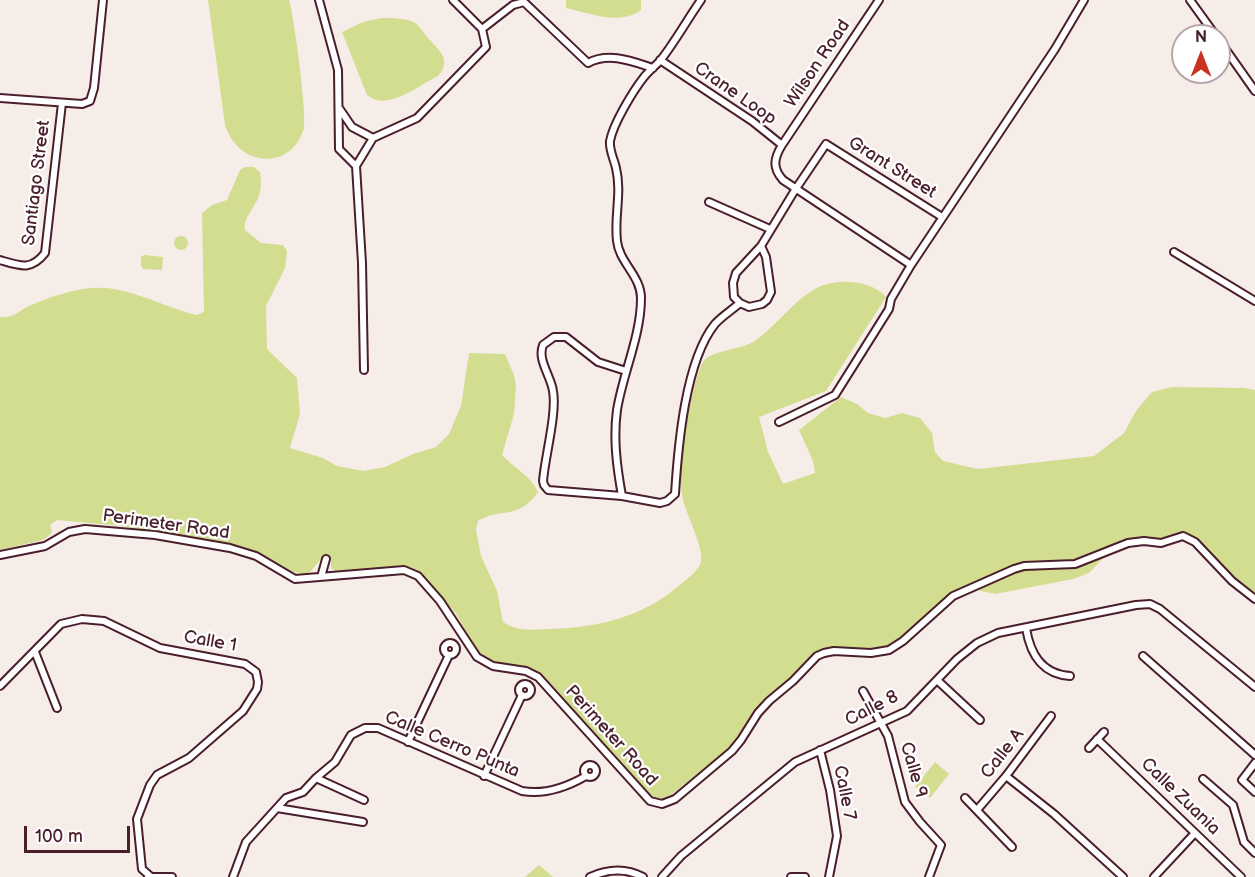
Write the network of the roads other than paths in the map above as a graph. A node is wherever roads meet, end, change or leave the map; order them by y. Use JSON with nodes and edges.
{"nodes":[{"id":1,"x":103,"y":0,"type":"edge"},
{"id":2,"x":320,"y":0,"type":"edge"},
{"id":3,"x":453,"y":0,"type":"edge"},
{"id":4,"x":701,"y":0,"type":"edge"},
{"id":5,"x":879,"y":0,"type":"edge"},
{"id":6,"x":1084,"y":0,"type":"edge"},
{"id":7,"x":1190,"y":0,"type":"edge"},
{"id":8,"x":1207,"y":24,"type":"edge"},
{"id":9,"x":482,"y":29,"type":"junction"},
{"id":10,"x":1231,"y":57,"type":"edge"},
{"id":11,"x":660,"y":60,"type":"junction"},
{"id":12,"x":653,"y":68,"type":"junction"},
{"id":13,"x":1255,"y":91,"type":"edge"},
{"id":14,"x":0,"y":98,"type":"edge"},
{"id":15,"x":62,"y":103,"type":"junction"},
{"id":16,"x":339,"y":107,"type":"junction"},
{"id":17,"x":373,"y":138,"type":"junction"},
{"id":18,"x":782,"y":145,"type":"junction"},
{"id":19,"x":356,"y":166,"type":"junction"},
{"id":20,"x":795,"y":189,"type":"junction"},
{"id":21,"x":709,"y":202,"type":"dead end"},
{"id":22,"x":942,"y":217,"type":"junction"},
{"id":23,"x":770,"y":229,"type":"junction"},
{"id":24,"x":761,"y":246,"type":"junction"},
{"id":25,"x":1174,"y":252,"type":"dead end"},
{"id":26,"x":0,"y":260,"type":"edge"},
{"id":27,"x":911,"y":265,"type":"junction"},
{"id":28,"x":1255,"y":301,"type":"edge"},
{"id":29,"x":740,"y":303,"type":"junction"},
{"id":30,"x":364,"y":370,"type":"dead end"},
{"id":31,"x":626,"y":371,"type":"junction"},
{"id":32,"x":779,"y":422,"type":"dead end"},
{"id":33,"x":622,"y":496,"type":"junction"},
{"id":34,"x":0,"y":555,"type":"edge"},
{"id":35,"x":326,"y":559,"type":"dead end"},
{"id":36,"x":321,"y":577,"type":"junction"},
{"id":37,"x":1255,"y":599,"type":"edge"},
{"id":38,"x":1026,"y":628,"type":"junction"},
{"id":39,"x":35,"y":652,"type":"junction"},
{"id":40,"x":449,"y":655,"type":"dead end"},
{"id":41,"x":1143,"y":656,"type":"dead end"},
{"id":42,"x":1070,"y":676,"type":"dead end"},
{"id":43,"x":937,"y":680,"type":"junction"},
{"id":44,"x":0,"y":686,"type":"edge"},
{"id":45,"x":1255,"y":687,"type":"edge"},
{"id":46,"x":863,"y":691,"type":"dead end"},
{"id":47,"x":522,"y":695,"type":"dead end"},
{"id":48,"x":57,"y":708,"type":"dead end"},
{"id":49,"x":1051,"y":716,"type":"dead end"},
{"id":50,"x":980,"y":720,"type":"dead end"},
{"id":51,"x":882,"y":723,"type":"junction"},
{"id":52,"x":1104,"y":732,"type":"dead end"},
{"id":53,"x":1097,"y":739,"type":"junction"},
{"id":54,"x":408,"y":742,"type":"junction"},
{"id":55,"x":1089,"y":748,"type":"dead end"},
{"id":56,"x":820,"y":750,"type":"junction"},
{"id":57,"x":1255,"y":755,"type":"edge"},
{"id":58,"x":1255,"y":763,"type":"edge"},
{"id":59,"x":484,"y":776,"type":"junction"},
{"id":60,"x":586,"y":776,"type":"dead end"},
{"id":61,"x":1006,"y":776,"type":"junction"},
{"id":62,"x":316,"y":778,"type":"junction"},
{"id":63,"x":1203,"y":779,"type":"dead end"},
{"id":64,"x":1255,"y":792,"type":"edge"},
{"id":65,"x":965,"y":798,"type":"dead end"},
{"id":66,"x":364,"y":800,"type":"dead end"},
{"id":67,"x":278,"y":808,"type":"junction"},
{"id":68,"x":977,"y":810,"type":"junction"},
{"id":69,"x":363,"y":822,"type":"dead end"},
{"id":70,"x":1195,"y":833,"type":"junction"},
{"id":71,"x":1012,"y":847,"type":"dead end"},
{"id":72,"x":1255,"y":853,"type":"edge"},
{"id":73,"x":149,"y":876,"type":"edge"},
{"id":74,"x":172,"y":877,"type":"edge"},
{"id":75,"x":233,"y":877,"type":"edge"},
{"id":76,"x":590,"y":877,"type":"edge"},
{"id":77,"x":643,"y":877,"type":"edge"},
{"id":78,"x":662,"y":877,"type":"edge"},
{"id":79,"x":791,"y":877,"type":"edge"},
{"id":80,"x":806,"y":877,"type":"edge"},
{"id":81,"x":829,"y":877,"type":"edge"},
{"id":82,"x":929,"y":877,"type":"edge"},
{"id":83,"x":1123,"y":877,"type":"edge"},
{"id":84,"x":1154,"y":877,"type":"edge"},
{"id":85,"x":1242,"y":877,"type":"edge"}],
"edges":[{"from":1,"to":15,"type":"street"},
{"from":2,"to":16,"type":"street"},
{"from":3,"to":9,"type":"street"},
{"from":4,"to":11,"type":"street"},
{"from":5,"to":18,"type":"street","name":"Wilson Road"},
{"from":6,"to":22,"type":"street"},
{"from":7,"to":8,"type":"street"},
{"from":9,"to":12,"type":"street"},
{"from":9,"to":17,"type":"street"},
{"from":10,"to":13,"type":"street"},
{"from":11,"to":12,"type":"street"},
{"from":11,"to":18,"type":"street","name":"Crane Loop"},
{"from":12,"to":31,"type":"street"},
{"from":14,"to":15,"type":"street"},
{"from":15,"to":26,"type":"street","name":"Santiago Street"},
{"from":16,"to":17,"type":"street"},
{"from":16,"to":19,"type":"street"},
{"from":17,"to":19,"type":"street"},
{"from":18,"to":20,"type":"street","name":"Crane Loop"},
{"from":19,"to":30,"type":"street"},
{"from":20,"to":22,"type":"street","name":"Grant Street"},
{"from":20,"to":23,"type":"street"},
{"from":20,"to":27,"type":"street","name":"Crane Loop"},
{"from":21,"to":23,"type":"street"},
{"from":22,"to":27,"type":"street"},
{"from":23,"to":24,"type":"street"},
{"from":24,"to":29,"type":"street"},
{"from":24,"to":29,"type":"street"},
{"from":25,"to":28,"type":"street"},
{"from":27,"to":32,"type":"street"},
{"from":29,"to":33,"type":"street"},
{"from":31,"to":33,"type":"street"},
{"from":31,"to":33,"type":"street"},
{"from":34,"to":36,"type":"street","name":"Perimeter Road"},
{"from":35,"to":36,"type":"street"},
{"from":36,"to":37,"type":"street","name":"Perimeter Road"},
{"from":38,"to":42,"type":"street"},
{"from":38,"to":43,"type":"street","name":"Calle 8"},
{"from":38,"to":45,"type":"street","name":"Calle 8"},
{"from":39,"to":44,"type":"street","name":"Calle 1"},
{"from":39,"to":48,"type":"street"},
{"from":39,"to":73,"type":"street","name":"Calle 1"},
{"from":40,"to":54,"type":"street"},
{"from":41,"to":57,"type":"street"},
{"from":43,"to":50,"type":"street"},
{"from":43,"to":51,"type":"street","name":"Calle 8"},
{"from":46,"to":51,"type":"street","name":"Calle 9"},
{"from":47,"to":59,"type":"street"},
{"from":49,"to":61,"type":"street","name":"Calle A"},
{"from":51,"to":56,"type":"street","name":"Calle 8"},
{"from":51,"to":82,"type":"street","name":"Calle 9"},
{"from":52,"to":53,"type":"street"},
{"from":53,"to":55,"type":"street"},
{"from":53,"to":70,"type":"street","name":"Calle Zuania"},
{"from":54,"to":59,"type":"street","name":"Calle Cerro Punta"},
{"from":54,"to":62,"type":"street","name":"Calle Cerro Punta"},
{"from":56,"to":78,"type":"street","name":"Calle 8"},
{"from":56,"to":81,"type":"street","name":"Calle 7"},
{"from":58,"to":64,"type":"street"},
{"from":59,"to":60,"type":"street","name":"Calle Cerro Punta"},
{"from":61,"to":68,"type":"street","name":"Calle A"},
{"from":61,"to":83,"type":"street"},
{"from":62,"to":66,"type":"street"},
{"from":62,"to":67,"type":"street","name":"Calle Cerro Punta"},
{"from":63,"to":72,"type":"street"},
{"from":65,"to":68,"type":"street"},
{"from":67,"to":69,"type":"street"},
{"from":67,"to":75,"type":"street","name":"Calle Cerro Punta"},
{"from":68,"to":71,"type":"street"},
{"from":70,"to":84,"type":"street"},
{"from":70,"to":85,"type":"street","name":"Calle Zuania"},
{"from":73,"to":74,"type":"street"},
{"from":76,"to":77,"type":"street"},
{"from":79,"to":80,"type":"street"}]}
